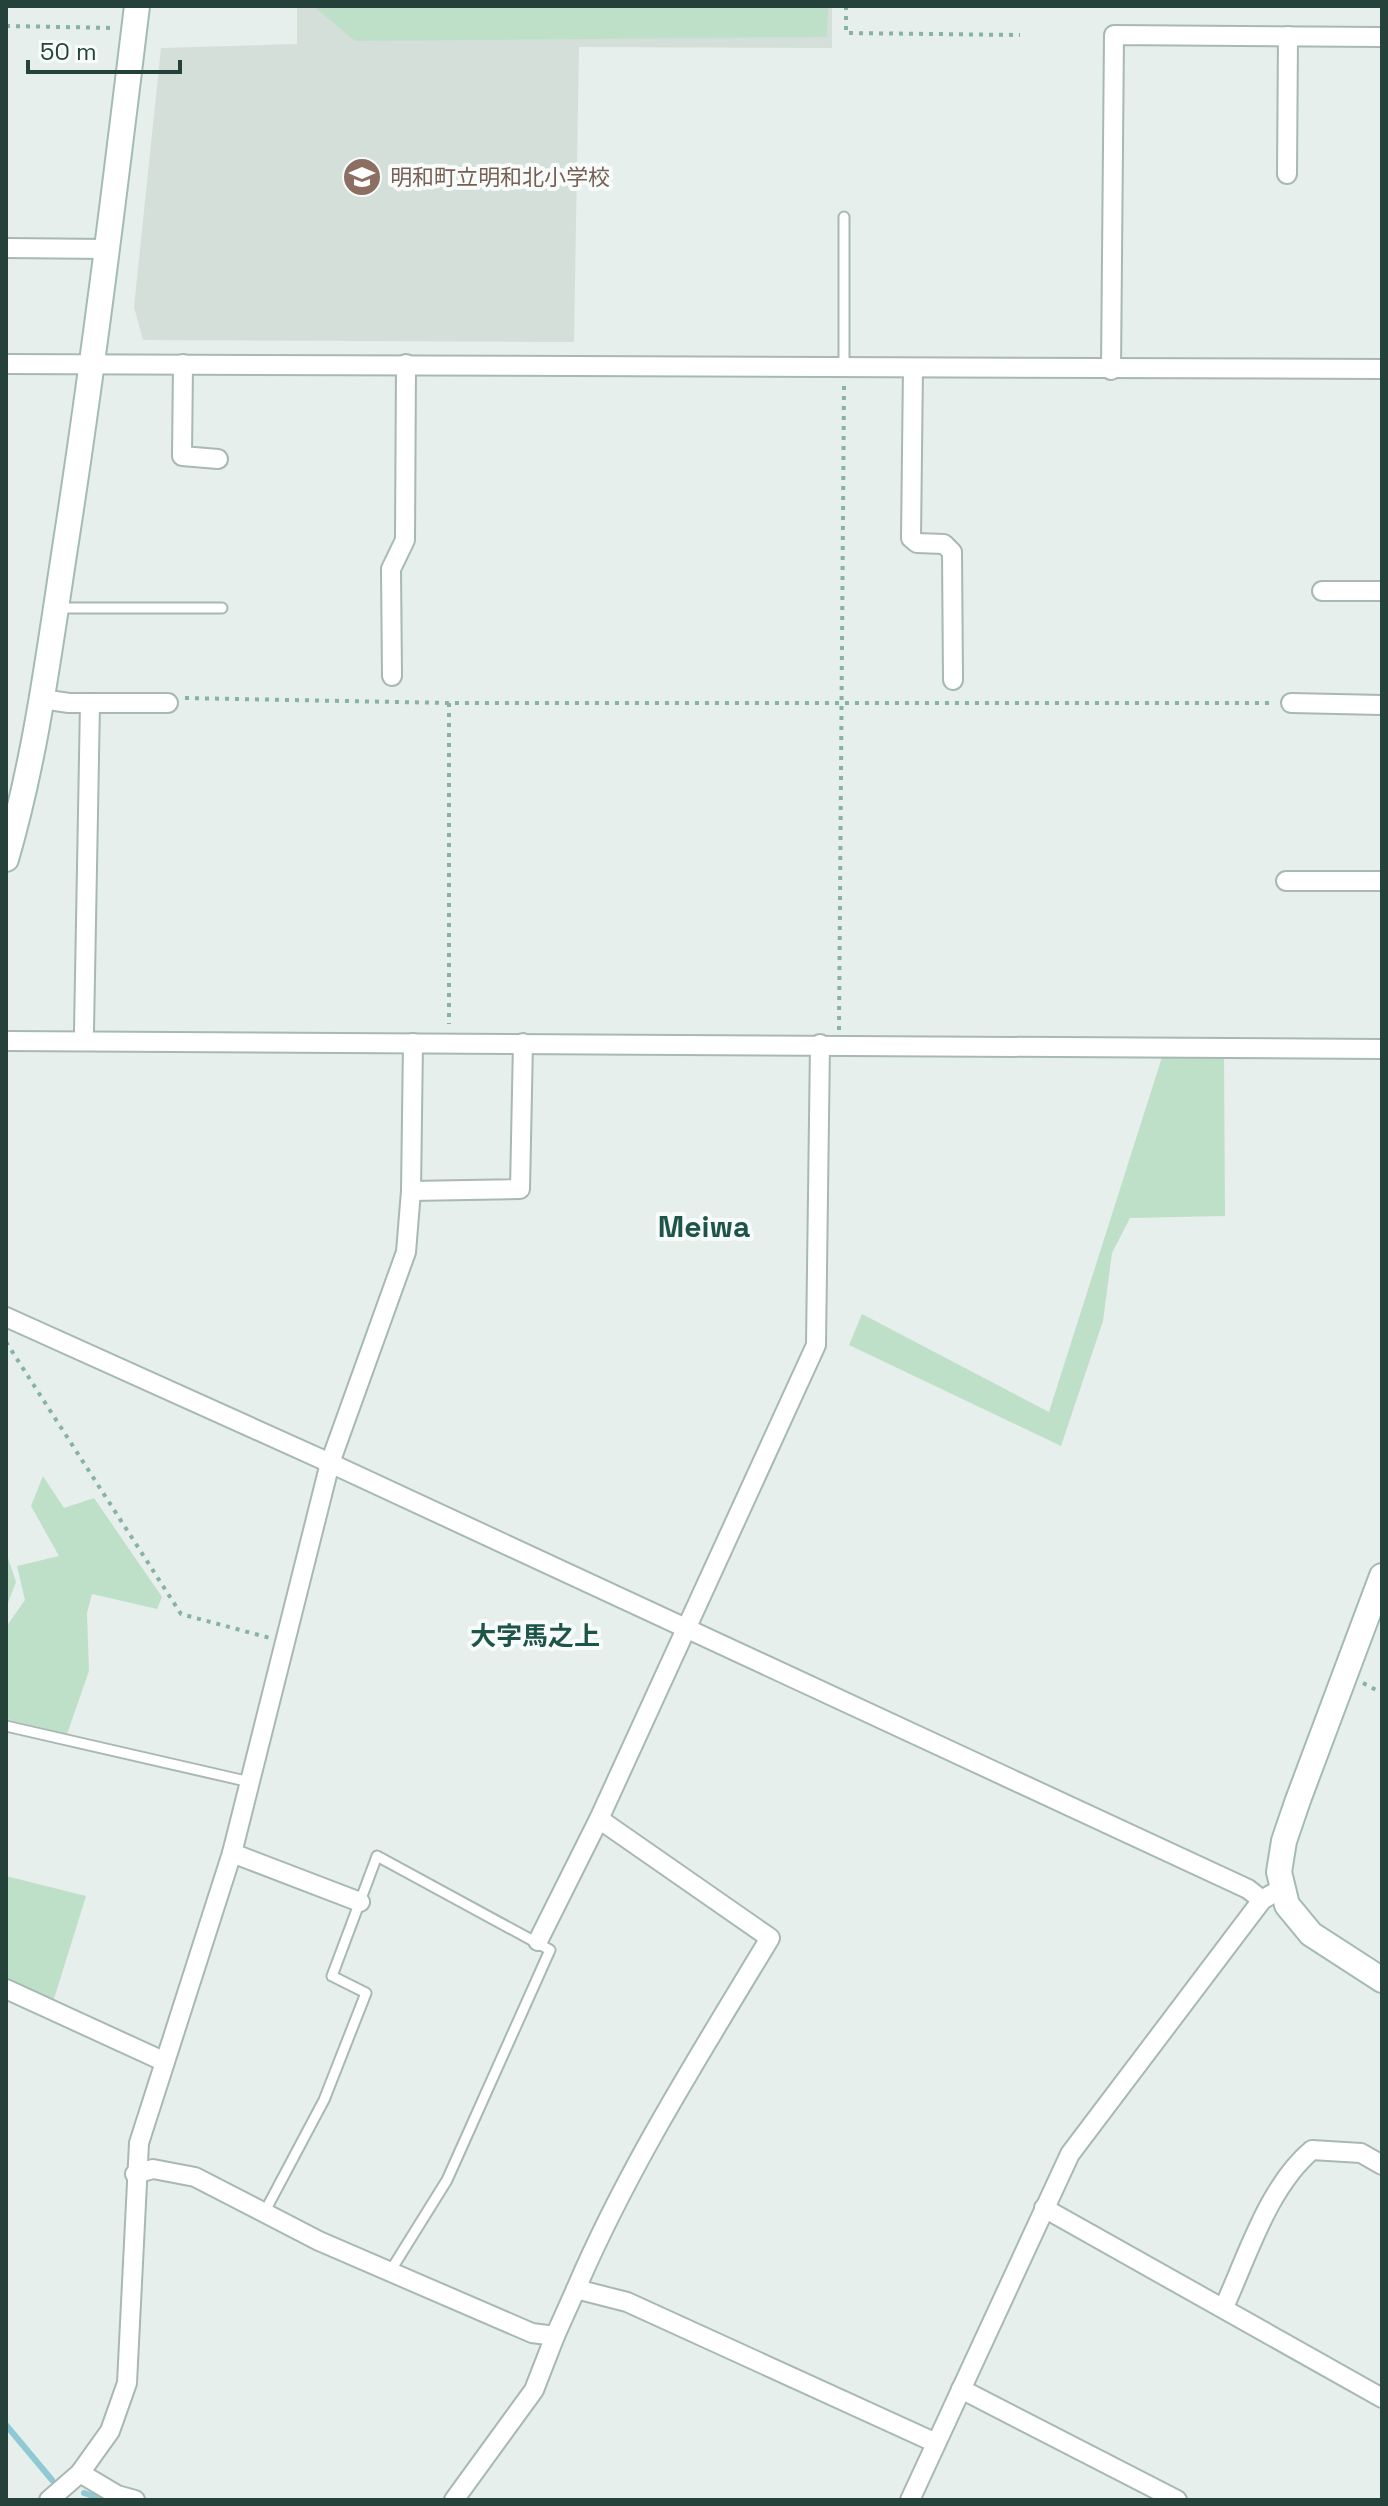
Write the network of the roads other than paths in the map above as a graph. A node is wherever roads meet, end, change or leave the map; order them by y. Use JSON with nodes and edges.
{"nodes":[{"id":1,"x":135,"y":17,"type":"edge"},
{"id":2,"x":1288,"y":36,"type":"junction"},
{"id":3,"x":1382,"y":37,"type":"edge"},
{"id":4,"x":1287,"y":174,"type":"dead end"},
{"id":5,"x":844,"y":217,"type":"dead end"},
{"id":6,"x":6,"y":248,"type":"edge"},
{"id":7,"x":107,"y":249,"type":"junction"},
{"id":8,"x":94,"y":363,"type":"junction"},
{"id":9,"x":6,"y":364,"type":"edge"},
{"id":10,"x":183,"y":364,"type":"junction"},
{"id":11,"x":406,"y":364,"type":"junction"},
{"id":12,"x":844,"y":367,"type":"junction"},
{"id":13,"x":913,"y":368,"type":"junction"},
{"id":14,"x":1382,"y":369,"type":"edge"},
{"id":15,"x":1111,"y":370,"type":"junction"},
{"id":16,"x":218,"y":459,"type":"dead end"},
{"id":17,"x":1322,"y":591,"type":"dead end"},
{"id":18,"x":1382,"y":591,"type":"edge"},
{"id":19,"x":56,"y":608,"type":"junction"},
{"id":20,"x":222,"y":608,"type":"dead end"},
{"id":21,"x":392,"y":676,"type":"dead end"},
{"id":22,"x":953,"y":680,"type":"dead end"},
{"id":23,"x":42,"y":699,"type":"junction"},
{"id":24,"x":90,"y":703,"type":"junction"},
{"id":25,"x":168,"y":703,"type":"road end"},
{"id":26,"x":1291,"y":703,"type":"road end"},
{"id":27,"x":1382,"y":705,"type":"edge"},
{"id":28,"x":6,"y":859,"type":"edge"},
{"id":29,"x":1286,"y":881,"type":"dead end"},
{"id":30,"x":1382,"y":881,"type":"edge"},
{"id":31,"x":84,"y":1031,"type":"dead end"},
{"id":32,"x":6,"y":1041,"type":"edge"},
{"id":33,"x":413,"y":1043,"type":"junction"},
{"id":34,"x":523,"y":1043,"type":"junction"},
{"id":35,"x":829,"y":1044,"type":"junction"},
{"id":36,"x":1382,"y":1049,"type":"edge"},
{"id":37,"x":411,"y":1191,"type":"junction"},
{"id":38,"x":6,"y":1317,"type":"edge"},
{"id":39,"x":330,"y":1463,"type":"junction"},
{"id":40,"x":1382,"y":1576,"type":"edge"},
{"id":41,"x":683,"y":1629,"type":"junction"},
{"id":42,"x":6,"y":1726,"type":"edge"},
{"id":43,"x":250,"y":1782,"type":"junction"},
{"id":44,"x":599,"y":1819,"type":"junction"},
{"id":45,"x":232,"y":1853,"type":"junction"},
{"id":46,"x":1272,"y":1894,"type":"junction"},
{"id":47,"x":360,"y":1902,"type":"junction"},
{"id":48,"x":538,"y":1941,"type":"junction"},
{"id":49,"x":1382,"y":1980,"type":"edge"},
{"id":50,"x":6,"y":1989,"type":"edge"},
{"id":51,"x":163,"y":2061,"type":"junction"},
{"id":52,"x":1382,"y":2165,"type":"edge"},
{"id":53,"x":135,"y":2174,"type":"junction"},
{"id":54,"x":1044,"y":2208,"type":"junction"},
{"id":55,"x":263,"y":2214,"type":"junction"},
{"id":56,"x":391,"y":2270,"type":"junction"},
{"id":57,"x":576,"y":2289,"type":"junction"},
{"id":58,"x":1224,"y":2307,"type":"junction"},
{"id":59,"x":555,"y":2336,"type":"junction"},
{"id":60,"x":961,"y":2389,"type":"junction"},
{"id":61,"x":1382,"y":2398,"type":"edge"},
{"id":62,"x":936,"y":2443,"type":"junction"},
{"id":63,"x":80,"y":2473,"type":"junction"},
{"id":64,"x":49,"y":2500,"type":"edge"},
{"id":65,"x":135,"y":2500,"type":"edge"},
{"id":66,"x":454,"y":2500,"type":"edge"},
{"id":67,"x":910,"y":2500,"type":"edge"},
{"id":68,"x":1177,"y":2500,"type":"edge"}],
"edges":[{"from":1,"to":7,"type":"street"},
{"from":2,"to":3,"type":"street"},
{"from":2,"to":4,"type":"street"},
{"from":2,"to":15,"type":"street"},
{"from":5,"to":12,"type":"lane"},
{"from":6,"to":7,"type":"street"},
{"from":7,"to":8,"type":"street"},
{"from":8,"to":9,"type":"street"},
{"from":8,"to":10,"type":"street"},
{"from":8,"to":19,"type":"street"},
{"from":10,"to":11,"type":"street"},
{"from":10,"to":16,"type":"street"},
{"from":11,"to":12,"type":"street"},
{"from":11,"to":21,"type":"street"},
{"from":12,"to":13,"type":"street"},
{"from":13,"to":15,"type":"street"},
{"from":13,"to":22,"type":"street"},
{"from":14,"to":15,"type":"street"},
{"from":17,"to":18,"type":"street"},
{"from":19,"to":20,"type":"lane"},
{"from":19,"to":23,"type":"street"},
{"from":23,"to":24,"type":"street"},
{"from":23,"to":28,"type":"street"},
{"from":24,"to":25,"type":"street"},
{"from":24,"to":31,"type":"street"},
{"from":26,"to":27,"type":"street"},
{"from":29,"to":30,"type":"street"},
{"from":32,"to":33,"type":"street"},
{"from":33,"to":34,"type":"street"},
{"from":33,"to":37,"type":"street"},
{"from":34,"to":35,"type":"street"},
{"from":34,"to":37,"type":"street"},
{"from":35,"to":36,"type":"street"},
{"from":35,"to":41,"type":"street"},
{"from":37,"to":39,"type":"street"},
{"from":38,"to":39,"type":"street"},
{"from":39,"to":41,"type":"street"},
{"from":39,"to":43,"type":"street"},
{"from":40,"to":46,"type":"street"},
{"from":41,"to":44,"type":"street"},
{"from":41,"to":46,"type":"street"},
{"from":42,"to":43,"type":"lane"},
{"from":43,"to":45,"type":"street"},
{"from":44,"to":48,"type":"street"},
{"from":44,"to":57,"type":"street"},
{"from":45,"to":47,"type":"street"},
{"from":45,"to":51,"type":"street"},
{"from":46,"to":49,"type":"street"},
{"from":46,"to":54,"type":"street"},
{"from":47,"to":48,"type":"lane"},
{"from":47,"to":55,"type":"lane"},
{"from":48,"to":56,"type":"lane"},
{"from":50,"to":51,"type":"street"},
{"from":51,"to":53,"type":"street"},
{"from":52,"to":58,"type":"street"},
{"from":53,"to":55,"type":"street"},
{"from":53,"to":63,"type":"street"},
{"from":54,"to":58,"type":"street"},
{"from":54,"to":60,"type":"street"},
{"from":55,"to":56,"type":"street"},
{"from":56,"to":59,"type":"street"},
{"from":57,"to":59,"type":"street"},
{"from":57,"to":62,"type":"street"},
{"from":58,"to":61,"type":"street"},
{"from":59,"to":66,"type":"street"},
{"from":60,"to":62,"type":"street"},
{"from":60,"to":68,"type":"street"},
{"from":62,"to":67,"type":"street"},
{"from":63,"to":64,"type":"street"},
{"from":63,"to":65,"type":"street"}]}
